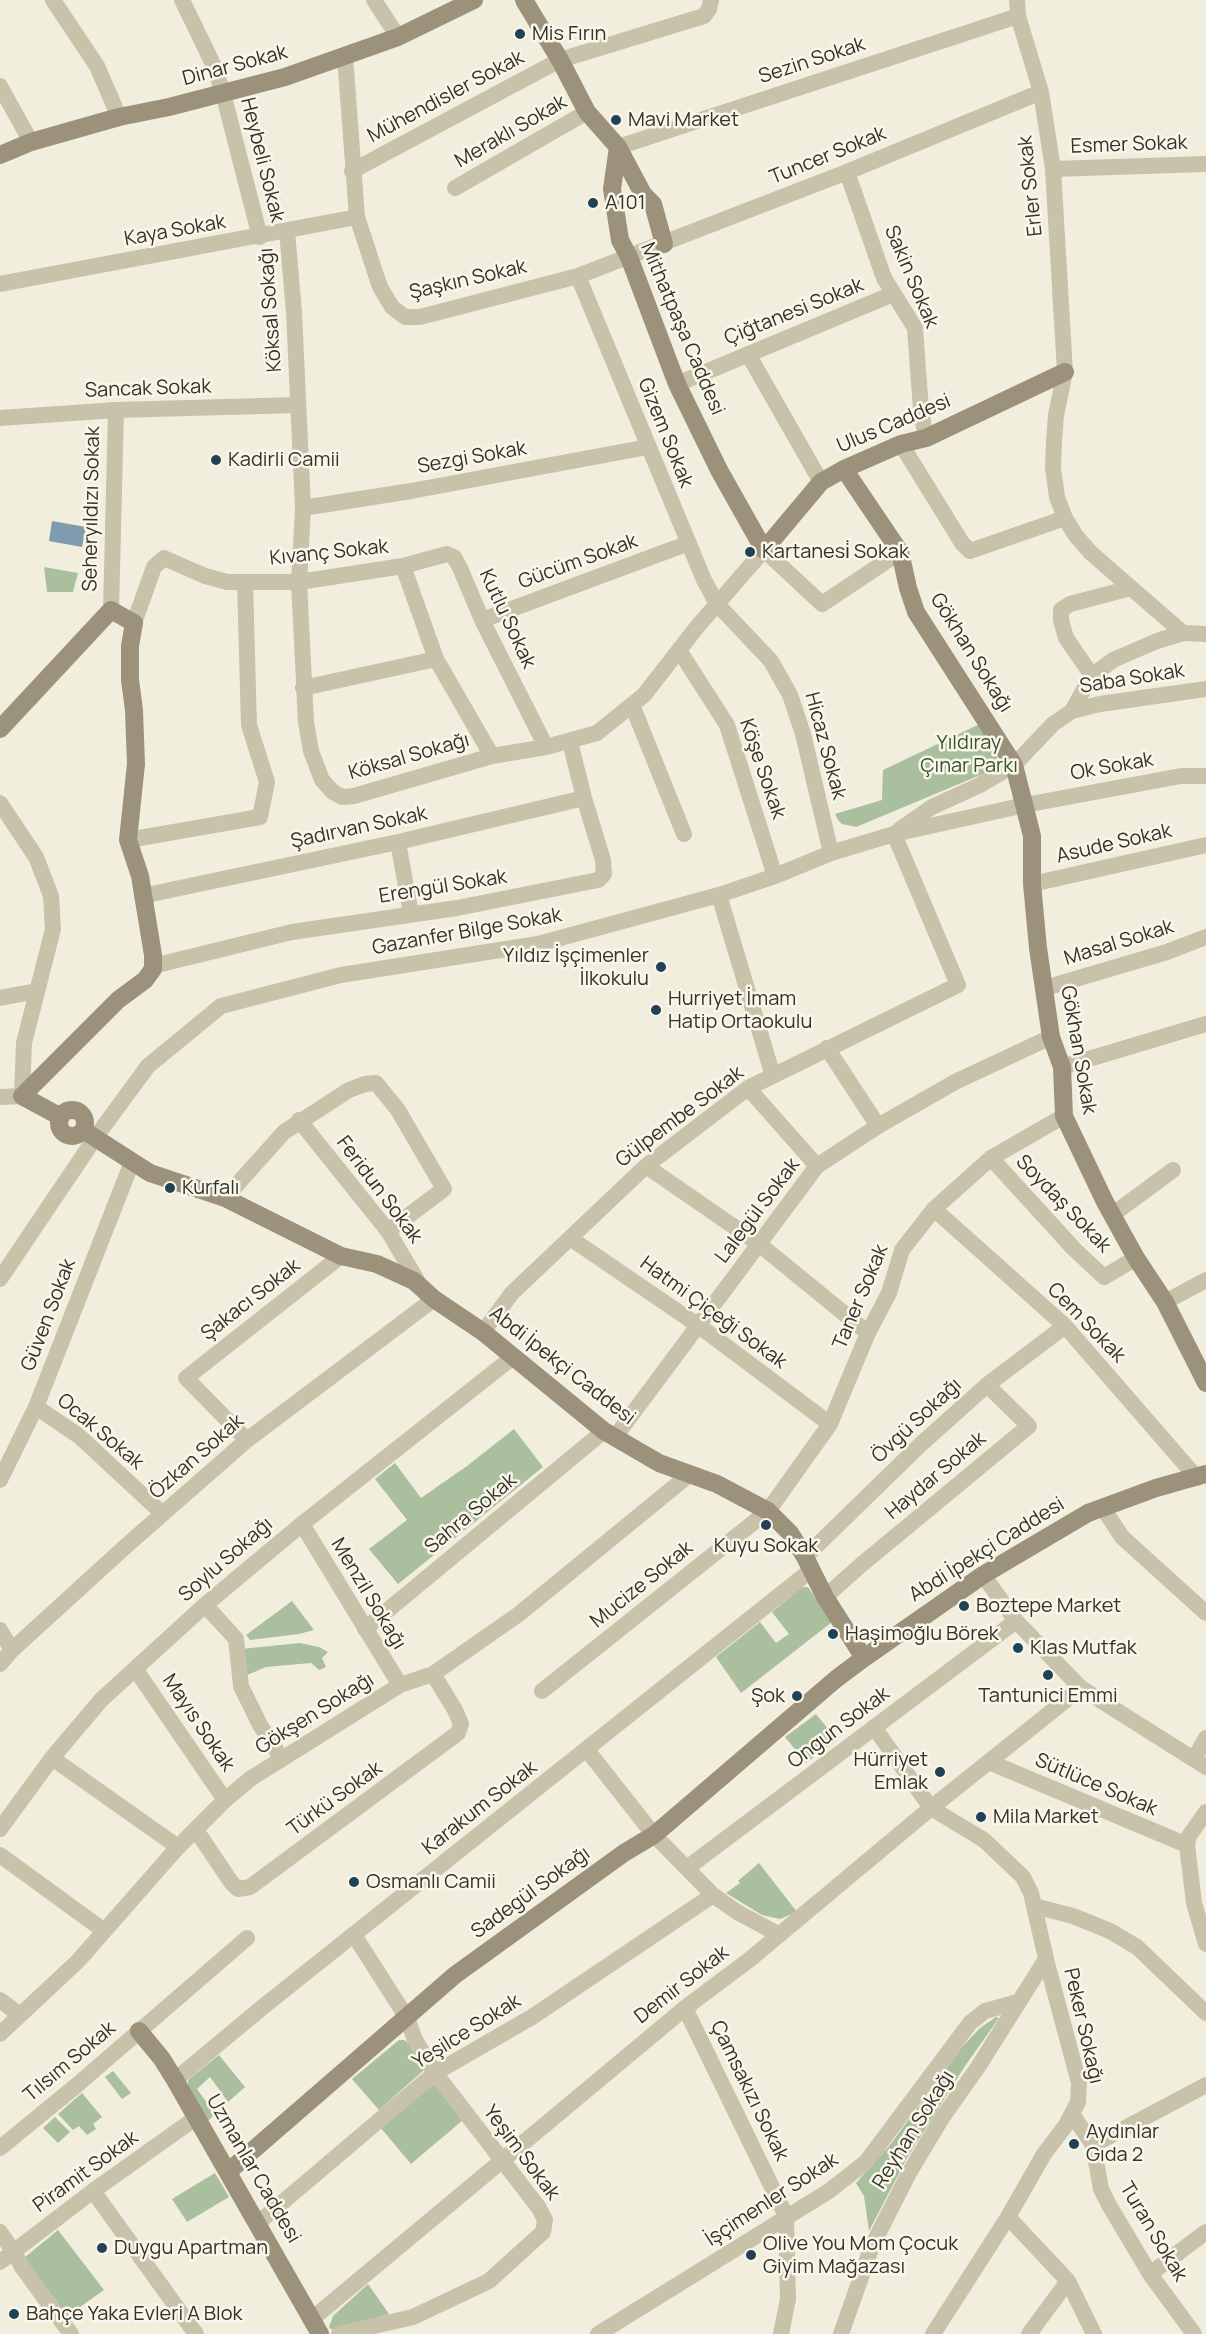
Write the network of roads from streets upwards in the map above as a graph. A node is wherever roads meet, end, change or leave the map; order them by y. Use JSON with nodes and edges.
{"nodes":[{"id":1,"x":53,"y":0,"type":"edge"},
{"id":2,"x":182,"y":0,"type":"edge"},
{"id":3,"x":374,"y":0,"type":"edge"},
{"id":4,"x":524,"y":0,"type":"edge"},
{"id":5,"x":711,"y":0,"type":"edge"},
{"id":6,"x":469,"y":1,"type":"edge"},
{"id":7,"x":1017,"y":8,"type":"edge"},
{"id":8,"x":398,"y":37,"type":"junction"},
{"id":9,"x":345,"y":57,"type":"junction"},
{"id":10,"x":560,"y":60,"type":"junction"},
{"id":11,"x":0,"y":86,"type":"edge"},
{"id":12,"x":1041,"y":92,"type":"junction"},
{"id":13,"x":223,"y":93,"type":"junction"},
{"id":14,"x":587,"y":112,"type":"junction"},
{"id":15,"x":119,"y":117,"type":"junction"},
{"id":16,"x":31,"y":142,"type":"junction"},
{"id":17,"x":618,"y":147,"type":"junction"},
{"id":18,"x":0,"y":155,"type":"edge"},
{"id":19,"x":1206,"y":164,"type":"edge"},
{"id":20,"x":1053,"y":169,"type":"junction"},
{"id":21,"x":352,"y":171,"type":"junction"},
{"id":22,"x":847,"y":172,"type":"junction"},
{"id":23,"x":455,"y":188,"type":"dead end"},
{"id":24,"x":357,"y":218,"type":"junction"},
{"id":25,"x":287,"y":231,"type":"junction"},
{"id":26,"x":260,"y":237,"type":"junction"},
{"id":27,"x":664,"y":244,"type":"junction"},
{"id":28,"x":629,"y":257,"type":"junction"},
{"id":29,"x":578,"y":276,"type":"junction"},
{"id":30,"x":0,"y":284,"type":"edge"},
{"id":31,"x":893,"y":294,"type":"junction"},
{"id":32,"x":748,"y":354,"type":"junction"},
{"id":33,"x":1065,"y":372,"type":"junction"},
{"id":34,"x":677,"y":384,"type":"junction"},
{"id":35,"x":298,"y":405,"type":"junction"},
{"id":36,"x":116,"y":410,"type":"junction"},
{"id":37,"x":0,"y":418,"type":"edge"},
{"id":38,"x":926,"y":438,"type":"junction"},
{"id":39,"x":901,"y":444,"type":"junction"},
{"id":40,"x":648,"y":447,"type":"junction"},
{"id":41,"x":844,"y":469,"type":"junction"},
{"id":42,"x":821,"y":482,"type":"junction"},
{"id":43,"x":303,"y":508,"type":"junction"},
{"id":44,"x":1065,"y":518,"type":"junction"},
{"id":45,"x":689,"y":543,"type":"junction"},
{"id":46,"x":764,"y":550,"type":"junction"},
{"id":47,"x":900,"y":552,"type":"junction"},
{"id":48,"x":403,"y":566,"type":"junction"},
{"id":49,"x":245,"y":582,"type":"junction"},
{"id":50,"x":299,"y":582,"type":"junction"},
{"id":51,"x":1131,"y":588,"type":"junction"},
{"id":52,"x":717,"y":604,"type":"junction"},
{"id":53,"x":111,"y":610,"type":"junction"},
{"id":54,"x":482,"y":620,"type":"junction"},
{"id":55,"x":134,"y":623,"type":"junction"},
{"id":56,"x":1183,"y":633,"type":"junction"},
{"id":57,"x":1206,"y":634,"type":"edge"},
{"id":58,"x":679,"y":650,"type":"junction"},
{"id":59,"x":436,"y":659,"type":"junction"},
{"id":60,"x":1093,"y":677,"type":"junction"},
{"id":61,"x":303,"y":688,"type":"junction"},
{"id":62,"x":1206,"y":688,"type":"edge"},
{"id":63,"x":632,"y":705,"type":"junction"},
{"id":64,"x":1072,"y":711,"type":"junction"},
{"id":65,"x":0,"y":729,"type":"edge"},
{"id":66,"x":570,"y":742,"type":"junction"},
{"id":67,"x":546,"y":747,"type":"junction"},
{"id":68,"x":492,"y":756,"type":"junction"},
{"id":69,"x":1014,"y":765,"type":"junction"},
{"id":70,"x":1206,"y":776,"type":"edge"},
{"id":71,"x":584,"y":798,"type":"junction"},
{"id":72,"x":0,"y":803,"type":"edge"},
{"id":73,"x":1026,"y":805,"type":"junction"},
{"id":74,"x":684,"y":834,"type":"dead end"},
{"id":75,"x":894,"y":834,"type":"junction"},
{"id":76,"x":128,"y":840,"type":"junction"},
{"id":77,"x":398,"y":842,"type":"junction"},
{"id":78,"x":1206,"y":845,"type":"edge"},
{"id":79,"x":831,"y":853,"type":"junction"},
{"id":80,"x":776,"y":876,"type":"junction"},
{"id":81,"x":1032,"y":884,"type":"junction"},
{"id":82,"x":719,"y":895,"type":"junction"},
{"id":83,"x":142,"y":896,"type":"junction"},
{"id":84,"x":411,"y":914,"type":"junction"},
{"id":85,"x":1206,"y":937,"type":"edge"},
{"id":86,"x":153,"y":966,"type":"junction"},
{"id":87,"x":1044,"y":988,"type":"junction"},
{"id":88,"x":37,"y":991,"type":"junction"},
{"id":89,"x":0,"y":998,"type":"edge"},
{"id":90,"x":1206,"y":1024,"type":"edge"},
{"id":91,"x":1051,"y":1037,"type":"junction"},
{"id":92,"x":827,"y":1048,"type":"junction"},
{"id":93,"x":1062,"y":1066,"type":"junction"},
{"id":94,"x":773,"y":1076,"type":"junction"},
{"id":95,"x":748,"y":1088,"type":"junction"},
{"id":96,"x":22,"y":1095,"type":"junction"},
{"id":97,"x":0,"y":1097,"type":"edge"},
{"id":98,"x":1064,"y":1116,"type":"junction"},
{"id":99,"x":299,"y":1120,"type":"junction"},
{"id":100,"x":878,"y":1126,"type":"junction"},
{"id":101,"x":89,"y":1134,"type":"junction"},
{"id":102,"x":991,"y":1158,"type":"junction"},
{"id":103,"x":132,"y":1162,"type":"junction"},
{"id":104,"x":645,"y":1166,"type":"junction"},
{"id":105,"x":817,"y":1166,"type":"junction"},
{"id":106,"x":1173,"y":1170,"type":"dead end"},
{"id":107,"x":225,"y":1198,"type":"junction"},
{"id":108,"x":934,"y":1209,"type":"junction"},
{"id":109,"x":1112,"y":1215,"type":"junction"},
{"id":110,"x":388,"y":1231,"type":"junction"},
{"id":111,"x":570,"y":1238,"type":"junction"},
{"id":112,"x":759,"y":1244,"type":"junction"},
{"id":113,"x":341,"y":1256,"type":"junction"},
{"id":114,"x":1136,"y":1258,"type":"junction"},
{"id":115,"x":1,"y":1275,"type":"edge"},
{"id":116,"x":1206,"y":1280,"type":"edge"},
{"id":117,"x":428,"y":1293,"type":"junction"},
{"id":118,"x":1165,"y":1302,"type":"junction"},
{"id":119,"x":699,"y":1326,"type":"junction"},
{"id":120,"x":1065,"y":1326,"type":"junction"},
{"id":121,"x":483,"y":1332,"type":"junction"},
{"id":122,"x":868,"y":1333,"type":"junction"},
{"id":123,"x":513,"y":1357,"type":"junction"},
{"id":124,"x":1206,"y":1383,"type":"edge"},
{"id":125,"x":987,"y":1385,"type":"junction"},
{"id":126,"x":36,"y":1407,"type":"junction"},
{"id":127,"x":830,"y":1424,"type":"junction"},
{"id":128,"x":610,"y":1434,"type":"junction"},
{"id":129,"x":247,"y":1440,"type":"junction"},
{"id":130,"x":690,"y":1474,"type":"junction"},
{"id":131,"x":1202,"y":1476,"type":"edge"},
{"id":132,"x":0,"y":1480,"type":"edge"},
{"id":133,"x":1103,"y":1508,"type":"junction"},
{"id":134,"x":768,"y":1511,"type":"junction"},
{"id":135,"x":163,"y":1515,"type":"junction"},
{"id":136,"x":302,"y":1524,"type":"junction"},
{"id":137,"x":808,"y":1563,"type":"junction"},
{"id":138,"x":983,"y":1575,"type":"junction"},
{"id":139,"x":825,"y":1598,"type":"junction"},
{"id":140,"x":205,"y":1605,"type":"junction"},
{"id":141,"x":1206,"y":1613,"type":"edge"},
{"id":142,"x":1016,"y":1621,"type":"junction"},
{"id":143,"x":364,"y":1629,"type":"junction"},
{"id":144,"x":0,"y":1630,"type":"edge"},
{"id":145,"x":12,"y":1650,"type":"junction"},
{"id":146,"x":864,"y":1658,"type":"junction"},
{"id":147,"x":0,"y":1664,"type":"edge"},
{"id":148,"x":136,"y":1670,"type":"junction"},
{"id":149,"x":433,"y":1674,"type":"junction"},
{"id":150,"x":400,"y":1685,"type":"junction"},
{"id":151,"x":1082,"y":1688,"type":"junction"},
{"id":152,"x":542,"y":1691,"type":"dead end"},
{"id":153,"x":874,"y":1727,"type":"junction"},
{"id":154,"x":1206,"y":1738,"type":"edge"},
{"id":155,"x":587,"y":1750,"type":"junction"},
{"id":156,"x":52,"y":1758,"type":"junction"},
{"id":157,"x":282,"y":1759,"type":"junction"},
{"id":158,"x":988,"y":1762,"type":"junction"},
{"id":159,"x":1200,"y":1763,"type":"edge"},
{"id":160,"x":225,"y":1800,"type":"junction"},
{"id":161,"x":931,"y":1808,"type":"junction"},
{"id":162,"x":1206,"y":1812,"type":"edge"},
{"id":163,"x":0,"y":1828,"type":"edge"},
{"id":164,"x":196,"y":1830,"type":"junction"},
{"id":165,"x":654,"y":1835,"type":"junction"},
{"id":166,"x":1187,"y":1845,"type":"junction"},
{"id":167,"x":178,"y":1847,"type":"junction"},
{"id":168,"x":0,"y":1856,"type":"edge"},
{"id":169,"x":687,"y":1868,"type":"junction"},
{"id":170,"x":713,"y":1895,"type":"junction"},
{"id":171,"x":1034,"y":1906,"type":"junction"},
{"id":172,"x":103,"y":1930,"type":"junction"},
{"id":173,"x":778,"y":1934,"type":"junction"},
{"id":174,"x":354,"y":1935,"type":"junction"},
{"id":175,"x":247,"y":1938,"type":"dead end"},
{"id":176,"x":1206,"y":1944,"type":"edge"},
{"id":177,"x":1046,"y":1959,"type":"junction"},
{"id":178,"x":0,"y":2000,"type":"edge"},
{"id":179,"x":1018,"y":2002,"type":"junction"},
{"id":180,"x":685,"y":2008,"type":"junction"},
{"id":181,"x":1206,"y":2013,"type":"edge"},
{"id":182,"x":20,"y":2015,"type":"junction"},
{"id":183,"x":407,"y":2018,"type":"junction"},
{"id":184,"x":139,"y":2031,"type":"junction"},
{"id":185,"x":0,"y":2034,"type":"edge"},
{"id":186,"x":435,"y":2073,"type":"junction"},
{"id":187,"x":175,"y":2080,"type":"junction"},
{"id":188,"x":1206,"y":2085,"type":"edge"},
{"id":189,"x":1072,"y":2114,"type":"junction"},
{"id":190,"x":197,"y":2117,"type":"junction"},
{"id":191,"x":1093,"y":2145,"type":"junction"},
{"id":192,"x":0,"y":2148,"type":"edge"},
{"id":193,"x":502,"y":2160,"type":"junction"},
{"id":194,"x":229,"y":2171,"type":"junction"},
{"id":195,"x":93,"y":2191,"type":"junction"},
{"id":196,"x":786,"y":2216,"type":"junction"},
{"id":197,"x":1008,"y":2217,"type":"junction"},
{"id":198,"x":258,"y":2223,"type":"junction"},
{"id":199,"x":0,"y":2232,"type":"edge"},
{"id":200,"x":1206,"y":2232,"type":"edge"},
{"id":201,"x":14,"y":2252,"type":"junction"},
{"id":202,"x":0,"y":2262,"type":"edge"},
{"id":203,"x":1150,"y":2274,"type":"junction"},
{"id":204,"x":1068,"y":2281,"type":"junction"},
{"id":205,"x":317,"y":2330,"type":"edge"},
{"id":206,"x":938,"y":2331,"type":"edge"},
{"id":207,"x":71,"y":2334,"type":"edge"},
{"id":208,"x":196,"y":2334,"type":"edge"},
{"id":209,"x":339,"y":2334,"type":"edge"},
{"id":210,"x":598,"y":2334,"type":"edge"},
{"id":211,"x":781,"y":2334,"type":"edge"},
{"id":212,"x":841,"y":2334,"type":"edge"},
{"id":213,"x":1029,"y":2334,"type":"edge"},
{"id":214,"x":1094,"y":2334,"type":"edge"},
{"id":215,"x":1194,"y":2334,"type":"edge"}],
"edges":[{"from":1,"to":15,"type":"street"},
{"from":2,"to":13,"type":"street","name":"Heybeli Sokak"},
{"from":3,"to":8,"type":"street"},
{"from":4,"to":10,"type":"street","name":"Mithatpaşa Caddesi"},
{"from":5,"to":10,"type":"street","name":"Mühendisler Sokak"},
{"from":6,"to":8,"type":"street","name":"Dinar Sokak"},
{"from":7,"to":12,"type":"street","name":"Erler Sokak"},
{"from":7,"to":17,"type":"street","name":"Sezin Sokak"},
{"from":8,"to":9,"type":"street","name":"Dinar Sokak"},
{"from":9,"to":13,"type":"street","name":"Dinar Sokak"},
{"from":9,"to":21,"type":"street","name":"Şaşkın Sokak"},
{"from":10,"to":14,"type":"street","name":"Mithatpaşa Caddesi"},
{"from":10,"to":21,"type":"street","name":"Mühendisler Sokak"},
{"from":11,"to":16,"type":"street"},
{"from":12,"to":20,"type":"street","name":"Erler Sokak"},
{"from":12,"to":22,"type":"street","name":"Tuncer Sokak"},
{"from":13,"to":15,"type":"street","name":"Dinar Sokak"},
{"from":13,"to":26,"type":"street","name":"Heybeli Sokak"},
{"from":14,"to":17,"type":"street","name":"Mithatpaşa Caddesi"},
{"from":14,"to":23,"type":"street","name":"Meraklı Sokak"},
{"from":15,"to":16,"type":"street","name":"Dinar Sokak"},
{"from":16,"to":18,"type":"street","name":"Dinar Sokak"},
{"from":17,"to":27,"type":"street","name":"Mithatpaşa Caddesi"},
{"from":17,"to":28,"type":"street","name":"Mithatpaşa Caddesi"},
{"from":19,"to":20,"type":"street","name":"Esmer Sokak"},
{"from":20,"to":33,"type":"street","name":"Erler Sokak"},
{"from":21,"to":24,"type":"street","name":"Şaşkın Sokak"},
{"from":22,"to":27,"type":"street","name":"Tuncer Sokak"},
{"from":22,"to":31,"type":"street","name":"Sakin Sokak"},
{"from":24,"to":25,"type":"street","name":"Kaya Sokak"},
{"from":24,"to":29,"type":"street","name":"Şaşkın Sokak"},
{"from":25,"to":26,"type":"street","name":"Kaya Sokak"},
{"from":25,"to":35,"type":"street","name":"Köksal Sokağı"},
{"from":26,"to":30,"type":"street","name":"Kaya Sokak"},
{"from":27,"to":28,"type":"street","name":"Tuncer Sokak"},
{"from":28,"to":29,"type":"street","name":"Şaşkın Sokak"},
{"from":28,"to":34,"type":"street","name":"Mithatpaşa Caddesi"},
{"from":29,"to":40,"type":"street","name":"Gizem Sokak"},
{"from":31,"to":32,"type":"street","name":"Çiğtanesi Sokak"},
{"from":31,"to":38,"type":"street","name":"Sakin Sokak"},
{"from":32,"to":34,"type":"street","name":"Çiğtanesi Sokak"},
{"from":32,"to":42,"type":"street"},
{"from":33,"to":38,"type":"street","name":"Ulus Caddesi"},
{"from":33,"to":44,"type":"street","name":"Erler Sokak"},
{"from":34,"to":46,"type":"street","name":"Mithatpaşa Caddesi"},
{"from":35,"to":36,"type":"street","name":"Sancak Sokak"},
{"from":35,"to":43,"type":"street","name":"Köksal Sokağı"},
{"from":36,"to":37,"type":"street","name":"Sancak Sokak"},
{"from":36,"to":53,"type":"street","name":"Seheryıldızı Sokak"},
{"from":38,"to":39,"type":"street","name":"Ulus Caddesi"},
{"from":39,"to":41,"type":"street","name":"Ulus Caddesi"},
{"from":39,"to":44,"type":"street"},
{"from":40,"to":43,"type":"street","name":"Sezgi Sokak"},
{"from":40,"to":45,"type":"street","name":"Gizem Sokak"},
{"from":41,"to":42,"type":"street","name":"Ulus Caddesi"},
{"from":41,"to":47,"type":"street","name":"Gökhan Sokağı"},
{"from":42,"to":46,"type":"street","name":"Ulus Caddesi"},
{"from":43,"to":50,"type":"street","name":"Köksal Sokağı"},
{"from":44,"to":51,"type":"street","name":"Erler Sokak"},
{"from":45,"to":52,"type":"street","name":"Gizem Sokak"},
{"from":45,"to":54,"type":"street","name":"Gücüm Sokak"},
{"from":46,"to":47,"type":"street"},
{"from":46,"to":52,"type":"street","name":"Köksal Sokağı"},
{"from":47,"to":69,"type":"street","name":"Gökhan Sokağı"},
{"from":48,"to":50,"type":"street","name":"Kıvanç Sokak"},
{"from":48,"to":54,"type":"street","name":"Kutlu Sokak"},
{"from":48,"to":59,"type":"street","name":"Kıvanç Sokak"},
{"from":49,"to":50,"type":"street","name":"Kıvanç Sokak"},
{"from":49,"to":55,"type":"street","name":"Kıvanç Sokak"},
{"from":49,"to":76,"type":"street"},
{"from":50,"to":61,"type":"street","name":"Köksal Sokağı"},
{"from":51,"to":56,"type":"street","name":"Erler Sokak"},
{"from":51,"to":60,"type":"street"},
{"from":52,"to":58,"type":"street","name":"Köksal Sokağı"},
{"from":52,"to":79,"type":"street","name":"Hicaz Sokak"},
{"from":53,"to":55,"type":"street"},
{"from":53,"to":65,"type":"street"},
{"from":54,"to":67,"type":"street","name":"Kutlu Sokak"},
{"from":55,"to":76,"type":"street"},
{"from":56,"to":57,"type":"street"},
{"from":56,"to":60,"type":"street"},
{"from":58,"to":63,"type":"street","name":"Köksal Sokağı"},
{"from":58,"to":80,"type":"street","name":"Köşe Sokak"},
{"from":59,"to":61,"type":"street"},
{"from":59,"to":68,"type":"street","name":"Kıvanç Sokak"},
{"from":60,"to":64,"type":"street"},
{"from":61,"to":68,"type":"street","name":"Köksal Sokağı"},
{"from":62,"to":64,"type":"street","name":"Saba Sokak"},
{"from":63,"to":66,"type":"street","name":"Köksal Sokağı"},
{"from":63,"to":74,"type":"street"},
{"from":64,"to":69,"type":"street","name":"Saba Sokak"},
{"from":66,"to":67,"type":"street","name":"Köksal Sokağı"},
{"from":66,"to":71,"type":"street","name":"Erengül Sokak"},
{"from":67,"to":68,"type":"street","name":"Köksal Sokağı"},
{"from":69,"to":73,"type":"street","name":"Gökhan Sokak"},
{"from":69,"to":75,"type":"street","name":"Saba Sokak"},
{"from":70,"to":73,"type":"street","name":"Ok Sokak"},
{"from":71,"to":77,"type":"street","name":"Şadırvan Sokak"},
{"from":71,"to":84,"type":"street","name":"Erengül Sokak"},
{"from":72,"to":88,"type":"street"},
{"from":73,"to":75,"type":"street","name":"Ok Sokak"},
{"from":73,"to":81,"type":"street","name":"Gökhan Sokak"},
{"from":75,"to":79,"type":"street","name":"Gazanfer Bilge Sokak"},
{"from":75,"to":92,"type":"street","name":"Gülpembe Sokak"},
{"from":76,"to":83,"type":"street"},
{"from":77,"to":83,"type":"street","name":"Şadırvan Sokak"},
{"from":77,"to":84,"type":"street"},
{"from":78,"to":81,"type":"street","name":"Asude Sokak"},
{"from":79,"to":80,"type":"street","name":"Gazanfer Bilge Sokak"},
{"from":80,"to":82,"type":"street","name":"Gazanfer Bilge Sokak"},
{"from":81,"to":87,"type":"street","name":"Gökhan Sokak"},
{"from":82,"to":94,"type":"street"},
{"from":82,"to":101,"type":"street","name":"Gazanfer Bilge Sokak"},
{"from":83,"to":86,"type":"street"},
{"from":84,"to":86,"type":"street","name":"Erengül Sokak"},
{"from":85,"to":87,"type":"street","name":"Masal Sokak"},
{"from":86,"to":96,"type":"street"},
{"from":87,"to":91,"type":"street","name":"Gökhan Sokak"},
{"from":88,"to":89,"type":"street"},
{"from":88,"to":96,"type":"street"},
{"from":90,"to":93,"type":"street"},
{"from":91,"to":93,"type":"street","name":"Gökhan Sokak"},
{"from":91,"to":100,"type":"street","name":"Lalegül Sokak"},
{"from":92,"to":94,"type":"street","name":"Gülpembe Sokak"},
{"from":92,"to":100,"type":"street"},
{"from":93,"to":98,"type":"street","name":"Gökhan Sokak"},
{"from":94,"to":95,"type":"street","name":"Gülpembe Sokak"},
{"from":95,"to":104,"type":"street","name":"Gülpembe Sokak"},
{"from":95,"to":105,"type":"street"},
{"from":96,"to":97,"type":"street"},
{"from":96,"to":101,"type":"street","name":"Abdi İpekçi Caddesi"},
{"from":98,"to":102,"type":"street","name":"Taner Sokak"},
{"from":98,"to":109,"type":"street","name":"Gökhan Sokak"},
{"from":99,"to":107,"type":"street"},
{"from":99,"to":110,"type":"street","name":"Feridun Sokak"},
{"from":99,"to":110,"type":"street"},
{"from":100,"to":105,"type":"street","name":"Lalegül Sokak"},
{"from":101,"to":103,"type":"street","name":"Abdi İpekçi Caddesi"},
{"from":101,"to":115,"type":"street","name":"Gazanfer Bilge Sokak"},
{"from":102,"to":108,"type":"street","name":"Taner Sokak"},
{"from":102,"to":114,"type":"street","name":"Soydaş Sokak"},
{"from":103,"to":107,"type":"street","name":"Abdi İpekçi Caddesi"},
{"from":103,"to":126,"type":"street","name":"Güven Sokak"},
{"from":104,"to":111,"type":"street","name":"Gülpembe Sokak"},
{"from":104,"to":112,"type":"street"},
{"from":105,"to":112,"type":"street","name":"Lalegül Sokak"},
{"from":106,"to":109,"type":"street"},
{"from":107,"to":113,"type":"street","name":"Abdi İpekçi Caddesi"},
{"from":108,"to":120,"type":"street","name":"Cem Sokak"},
{"from":108,"to":122,"type":"street","name":"Taner Sokak"},
{"from":109,"to":114,"type":"street","name":"Gökhan Sokak"},
{"from":110,"to":117,"type":"street","name":"Feridun Sokak"},
{"from":111,"to":119,"type":"street","name":"Hatmi Çiçeği Sokak"},
{"from":111,"to":121,"type":"street","name":"Gülpembe Sokak"},
{"from":112,"to":119,"type":"street","name":"Lalegül Sokak"},
{"from":112,"to":122,"type":"street"},
{"from":113,"to":117,"type":"street","name":"Abdi İpekçi Caddesi"},
{"from":113,"to":129,"type":"street","name":"Şakacı Sokak"},
{"from":114,"to":118,"type":"street","name":"Gökhan Sokak"},
{"from":116,"to":118,"type":"street"},
{"from":117,"to":121,"type":"street","name":"Abdi İpekçi Caddesi"},
{"from":117,"to":129,"type":"street","name":"Özkan Sokak"},
{"from":118,"to":124,"type":"street","name":"Gökhan Sokak"},
{"from":119,"to":127,"type":"street","name":"Hatmi Çiçeği Sokak"},
{"from":119,"to":128,"type":"street","name":"Lalegül Sokak"},
{"from":120,"to":125,"type":"street","name":"Övgü Sokağı"},
{"from":120,"to":131,"type":"street","name":"Cem Sokak"},
{"from":121,"to":123,"type":"street","name":"Abdi İpekçi Caddesi"},
{"from":122,"to":127,"type":"street","name":"Taner Sokak"},
{"from":123,"to":128,"type":"street","name":"Abdi İpekçi Caddesi"},
{"from":123,"to":136,"type":"street","name":"Soylu Sokağı"},
{"from":125,"to":137,"type":"street","name":"Övgü Sokağı"},
{"from":125,"to":139,"type":"street","name":"Haydar Sokak"},
{"from":126,"to":132,"type":"street","name":"Güven Sokak"},
{"from":126,"to":135,"type":"street","name":"Ocak Sokak"},
{"from":127,"to":134,"type":"street","name":"Taner Sokak"},
{"from":128,"to":130,"type":"street","name":"Abdi İpekçi Caddesi"},
{"from":128,"to":143,"type":"street","name":"Sahra Sokak"},
{"from":129,"to":135,"type":"street","name":"Özkan Sokak"},
{"from":130,"to":134,"type":"street","name":"Abdi İpekçi Caddesi"},
{"from":130,"to":149,"type":"street","name":"Gökşen Sokağı"},
{"from":131,"to":133,"type":"street","name":"Abdi İpekçi Caddesi"},
{"from":133,"to":138,"type":"street","name":"Abdi İpekçi Caddesi"},
{"from":133,"to":141,"type":"street"},
{"from":134,"to":137,"type":"street","name":"Abdi İpekçi Caddesi"},
{"from":134,"to":152,"type":"street","name":"Mucize Sokak"},
{"from":135,"to":145,"type":"street","name":"Özkan Sokak"},
{"from":136,"to":140,"type":"street","name":"Soylu Sokağı"},
{"from":136,"to":143,"type":"street","name":"Menzil Sokağı"},
{"from":137,"to":139,"type":"street","name":"Abdi İpekçi Caddesi"},
{"from":137,"to":155,"type":"street","name":"Karakum Sokak"},
{"from":138,"to":142,"type":"street"},
{"from":138,"to":146,"type":"street","name":"Abdi İpekçi Caddesi"},
{"from":139,"to":146,"type":"street","name":"Abdi İpekçi Caddesi"},
{"from":140,"to":148,"type":"street","name":"Soylu Sokağı"},
{"from":140,"to":157,"type":"street"},
{"from":142,"to":151,"type":"street"},
{"from":142,"to":153,"type":"street","name":"Ongun Sokak"},
{"from":143,"to":150,"type":"street","name":"Menzil Sokağı"},
{"from":144,"to":145,"type":"street"},
{"from":145,"to":147,"type":"street","name":"Özkan Sokak"},
{"from":146,"to":165,"type":"street","name":"Sadegül Sokağı"},
{"from":148,"to":156,"type":"street","name":"Soylu Sokağı"},
{"from":148,"to":160,"type":"street","name":"Mayıs Sokak"},
{"from":149,"to":150,"type":"street","name":"Gökşen Sokağı"},
{"from":149,"to":164,"type":"street","name":"Türkü Sokak"},
{"from":150,"to":157,"type":"street","name":"Gökşen Sokağı"},
{"from":151,"to":158,"type":"street","name":"Demir Sokak"},
{"from":151,"to":159,"type":"street"},
{"from":153,"to":161,"type":"street"},
{"from":153,"to":169,"type":"street","name":"Ongun Sokak"},
{"from":154,"to":159,"type":"street"},
{"from":155,"to":165,"type":"street"},
{"from":155,"to":174,"type":"street","name":"Karakum Sokak"},
{"from":156,"to":163,"type":"street","name":"Soylu Sokağı"},
{"from":156,"to":167,"type":"street"},
{"from":157,"to":160,"type":"street","name":"Gökşen Sokağı"},
{"from":158,"to":161,"type":"street","name":"Demir Sokak"},
{"from":158,"to":166,"type":"street","name":"Sütlüce Sokak"},
{"from":160,"to":164,"type":"street","name":"Gökşen Sokağı"},
{"from":161,"to":171,"type":"street","name":"Peker Sokağı"},
{"from":161,"to":173,"type":"street","name":"Demir Sokak"},
{"from":162,"to":166,"type":"street"},
{"from":164,"to":167,"type":"street","name":"Gökşen Sokağı"},
{"from":165,"to":169,"type":"street"},
{"from":165,"to":183,"type":"street","name":"Sadegül Sokağı"},
{"from":166,"to":176,"type":"street"},
{"from":167,"to":172,"type":"street","name":"Gökşen Sokağı"},
{"from":168,"to":172,"type":"street"},
{"from":169,"to":170,"type":"street"},
{"from":170,"to":173,"type":"street"},
{"from":170,"to":186,"type":"street","name":"Yeşilce Sokak"},
{"from":171,"to":177,"type":"street","name":"Peker Sokağı"},
{"from":171,"to":181,"type":"street"},
{"from":172,"to":182,"type":"street","name":"Gökşen Sokağı"},
{"from":173,"to":180,"type":"street","name":"Demir Sokak"},
{"from":174,"to":183,"type":"street","name":"Yeşim Sokak"},
{"from":174,"to":187,"type":"street","name":"Karakum Sokak"},
{"from":175,"to":184,"type":"street","name":"Tılsım Sokak"},
{"from":177,"to":179,"type":"street","name":"Reyhan Sokağı"},
{"from":177,"to":189,"type":"street","name":"Peker Sokağı"},
{"from":178,"to":182,"type":"street"},
{"from":179,"to":196,"type":"street","name":"İşçimenler Sokak"},
{"from":179,"to":212,"type":"street","name":"Reyhan Sokağı"},
{"from":180,"to":193,"type":"street","name":"Demir Sokak"},
{"from":180,"to":196,"type":"street","name":"Çamsakızı Sokak"},
{"from":182,"to":185,"type":"street","name":"Gökşen Sokağı"},
{"from":183,"to":186,"type":"street","name":"Yeşim Sokak"},
{"from":183,"to":194,"type":"street","name":"Sadegül Sokağı"},
{"from":184,"to":187,"type":"street","name":"Uzmanlar Caddesi"},
{"from":184,"to":192,"type":"street","name":"Tılsım Sokak"},
{"from":186,"to":193,"type":"street","name":"Yeşim Sokak"},
{"from":186,"to":198,"type":"street","name":"Yeşilce Sokak"},
{"from":187,"to":190,"type":"street","name":"Uzmanlar Caddesi"},
{"from":188,"to":191,"type":"street"},
{"from":189,"to":191,"type":"street","name":"Turan Sokak"},
{"from":189,"to":197,"type":"street","name":"Peker Sokağı"},
{"from":190,"to":194,"type":"street","name":"Uzmanlar Caddesi"},
{"from":190,"to":195,"type":"street","name":"Piramit Sokak"},
{"from":191,"to":203,"type":"street","name":"Turan Sokak"},
{"from":193,"to":205,"type":"street","name":"Demir Sokak"},
{"from":193,"to":209,"type":"street","name":"Yeşim Sokak"},
{"from":194,"to":198,"type":"street","name":"Uzmanlar Caddesi"},
{"from":195,"to":201,"type":"street","name":"Piramit Sokak"},
{"from":195,"to":208,"type":"street"},
{"from":196,"to":210,"type":"street","name":"İşçimenler Sokak"},
{"from":196,"to":211,"type":"street","name":"Çamsakızı Sokak"},
{"from":197,"to":204,"type":"street"},
{"from":197,"to":206,"type":"street","name":"Peker Sokağı"},
{"from":198,"to":205,"type":"street","name":"Uzmanlar Caddesi"},
{"from":199,"to":201,"type":"street"},
{"from":200,"to":203,"type":"street"},
{"from":201,"to":202,"type":"street","name":"Piramit Sokak"},
{"from":201,"to":207,"type":"street"},
{"from":203,"to":215,"type":"street","name":"Turan Sokak"},
{"from":204,"to":213,"type":"street"},
{"from":204,"to":214,"type":"street"}]}
